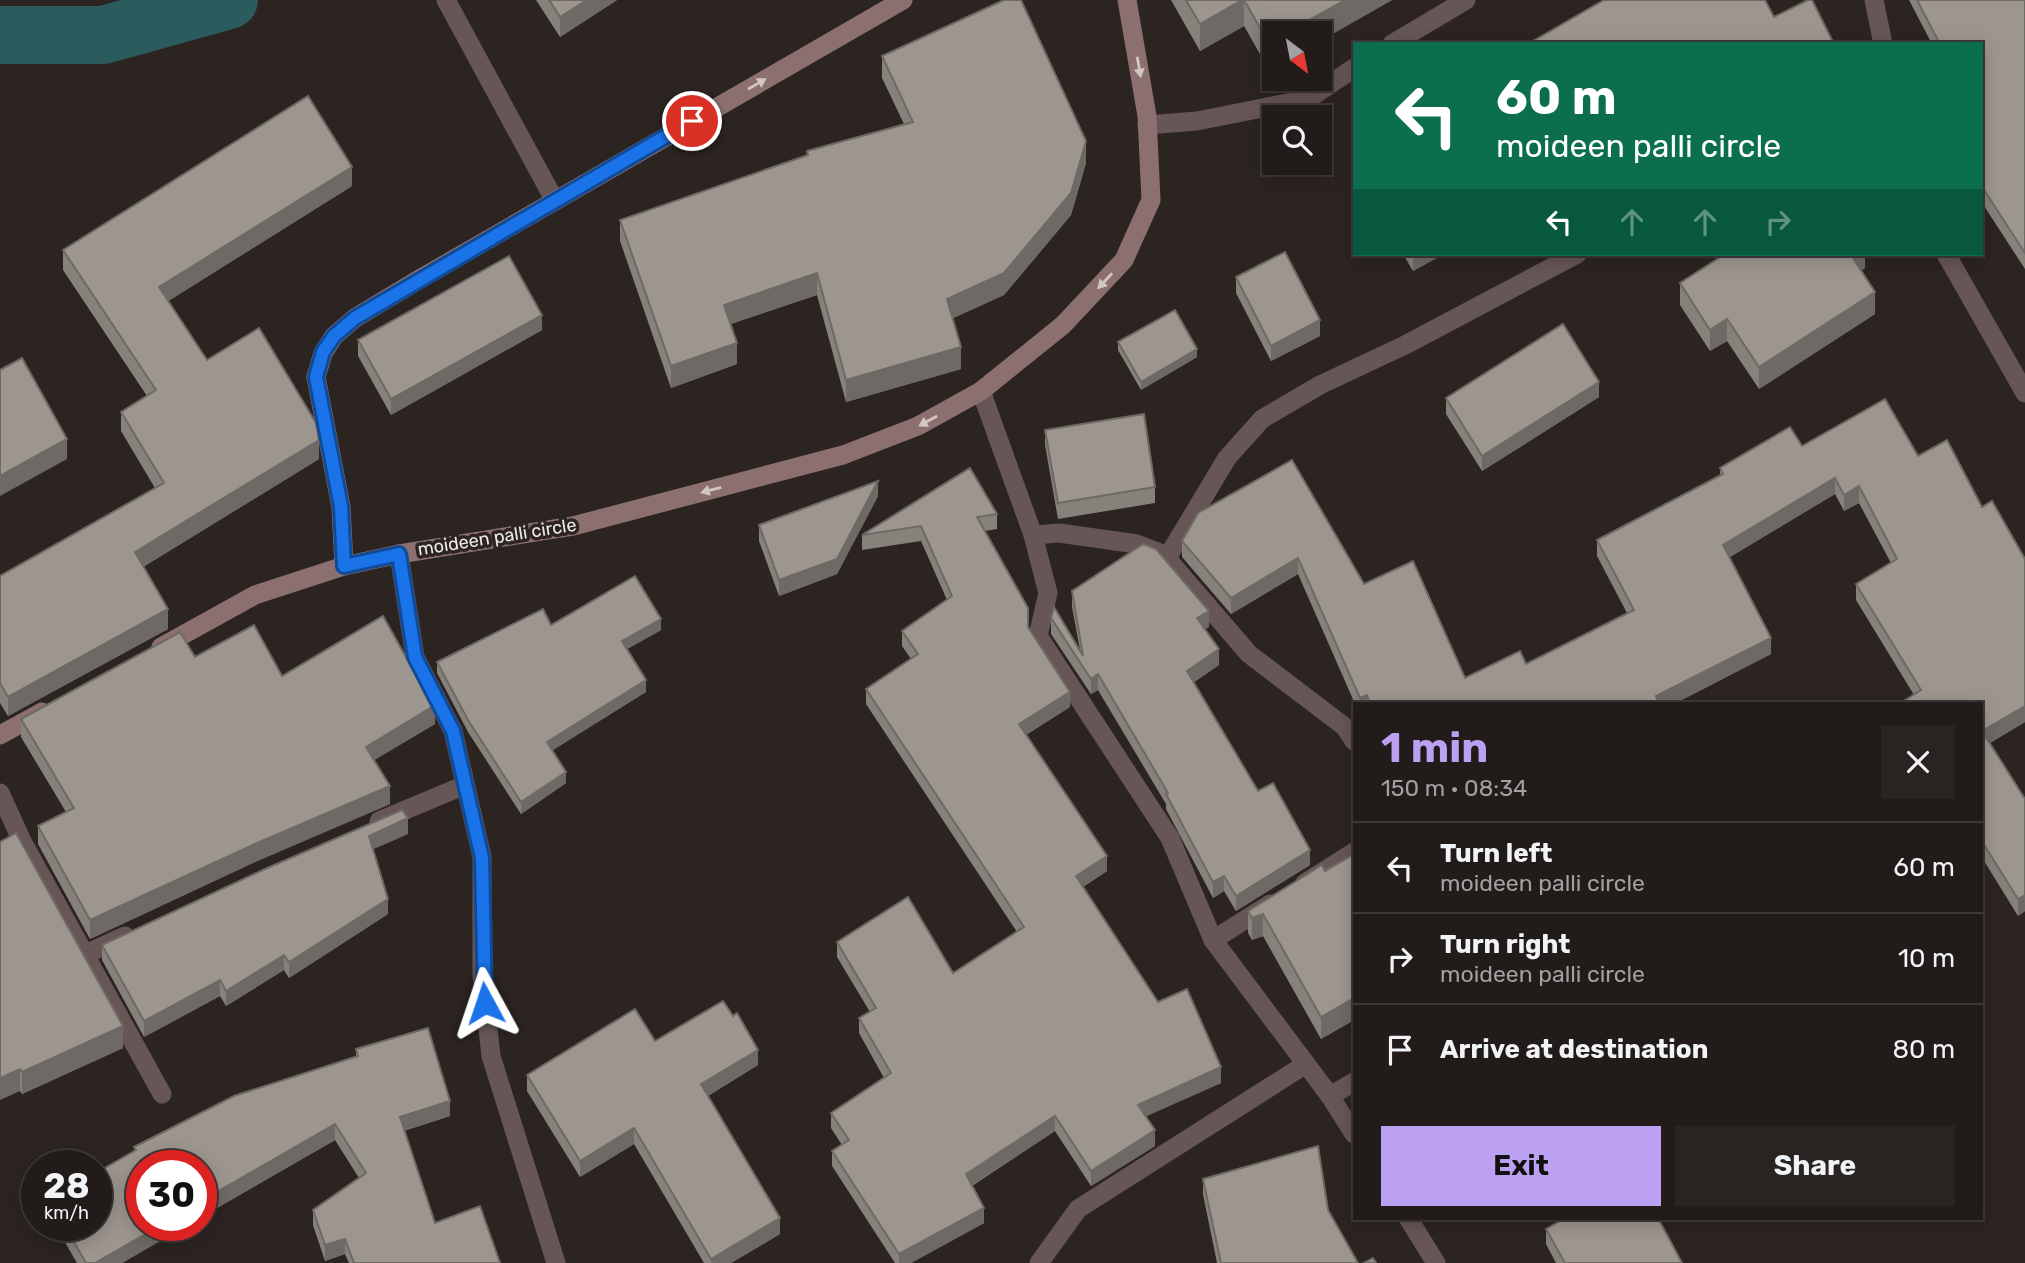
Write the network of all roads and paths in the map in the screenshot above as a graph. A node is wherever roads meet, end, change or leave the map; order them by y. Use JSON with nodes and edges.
{"nodes":[{"id":1,"x":446,"y":0,"type":"edge"},
{"id":2,"x":903,"y":0,"type":"edge"},
{"id":3,"x":1127,"y":0,"type":"edge"},
{"id":4,"x":1466,"y":0,"type":"edge"},
{"id":5,"x":1874,"y":0,"type":"edge"},
{"id":6,"x":1395,"y":42,"type":"edge"},
{"id":7,"x":1883,"y":42,"type":"edge"},
{"id":8,"x":1353,"y":69,"type":"edge"},
{"id":9,"x":1147,"y":125,"type":"junction"},
{"id":10,"x":555,"y":201,"type":"junction"},
{"id":11,"x":1573,"y":256,"type":"edge"},
{"id":12,"x":1947,"y":256,"type":"edge"},
{"id":13,"x":981,"y":391,"type":"junction"},
{"id":14,"x":2025,"y":393,"type":"edge"},
{"id":15,"x":1033,"y":535,"type":"junction"},
{"id":16,"x":399,"y":554,"type":"junction"},
{"id":17,"x":1167,"y":558,"type":"junction"},
{"id":18,"x":344,"y":566,"type":"junction"},
{"id":19,"x":146,"y":655,"type":"edge"},
{"id":20,"x":61,"y":701,"type":"edge"},
{"id":21,"x":0,"y":734,"type":"edge"},
{"id":22,"x":1353,"y":739,"type":"edge"},
{"id":23,"x":465,"y":785,"type":"junction"},
{"id":24,"x":0,"y":793,"type":"edge"},
{"id":25,"x":357,"y":830,"type":"edge"},
{"id":26,"x":1353,"y":853,"type":"edge"},
{"id":27,"x":148,"y":925,"type":"edge"},
{"id":28,"x":1213,"y":940,"type":"junction"},
{"id":29,"x":86,"y":954,"type":"junction"},
{"id":30,"x":1306,"y":1063,"type":"junction"},
{"id":31,"x":1353,"y":1083,"type":"edge"},
{"id":32,"x":162,"y":1094,"type":"dead end"},
{"id":33,"x":1331,"y":1096,"type":"junction"},
{"id":34,"x":1353,"y":1131,"type":"edge"},
{"id":35,"x":1409,"y":1220,"type":"edge"},
{"id":36,"x":555,"y":1263,"type":"edge"},
{"id":37,"x":1039,"y":1263,"type":"edge"},
{"id":38,"x":1436,"y":1263,"type":"edge"}],
"edges":[{"from":1,"to":10,"type":"street"},
{"from":10,"to":2,"type":"main road","one_way":true},
{"from":3,"to":9,"type":"main road","name":"moideen palli circle","one_way":true},
{"from":4,"to":6,"type":"street"},
{"from":5,"to":7,"type":"street"},
{"from":8,"to":9,"type":"street"},
{"from":9,"to":13,"type":"main road","name":"moideen palli circle","one_way":true},
{"from":10,"to":18,"type":"main road"},
{"from":11,"to":17,"type":"street"},
{"from":12,"to":14,"type":"street"},
{"from":13,"to":15,"type":"street"},
{"from":13,"to":16,"type":"main road","name":"moideen palli circle","one_way":true},
{"from":15,"to":17,"type":"street"},
{"from":15,"to":28,"type":"street"},
{"from":16,"to":18,"type":"main road","name":"moideen palli circle"},
{"from":16,"to":23,"type":"street"},
{"from":17,"to":22,"type":"street"},
{"from":18,"to":19,"type":"main road","name":"moideen palli circle"},
{"from":20,"to":21,"type":"main road"},
{"from":23,"to":25,"type":"street"},
{"from":23,"to":36,"type":"street"},
{"from":24,"to":29,"type":"street"},
{"from":26,"to":28,"type":"street"},
{"from":27,"to":29,"type":"street"},
{"from":28,"to":30,"type":"street"},
{"from":29,"to":32,"type":"street"},
{"from":30,"to":33,"type":"street"},
{"from":30,"to":37,"type":"street"},
{"from":31,"to":33,"type":"street"},
{"from":33,"to":34,"type":"street"},
{"from":35,"to":38,"type":"street"}]}
